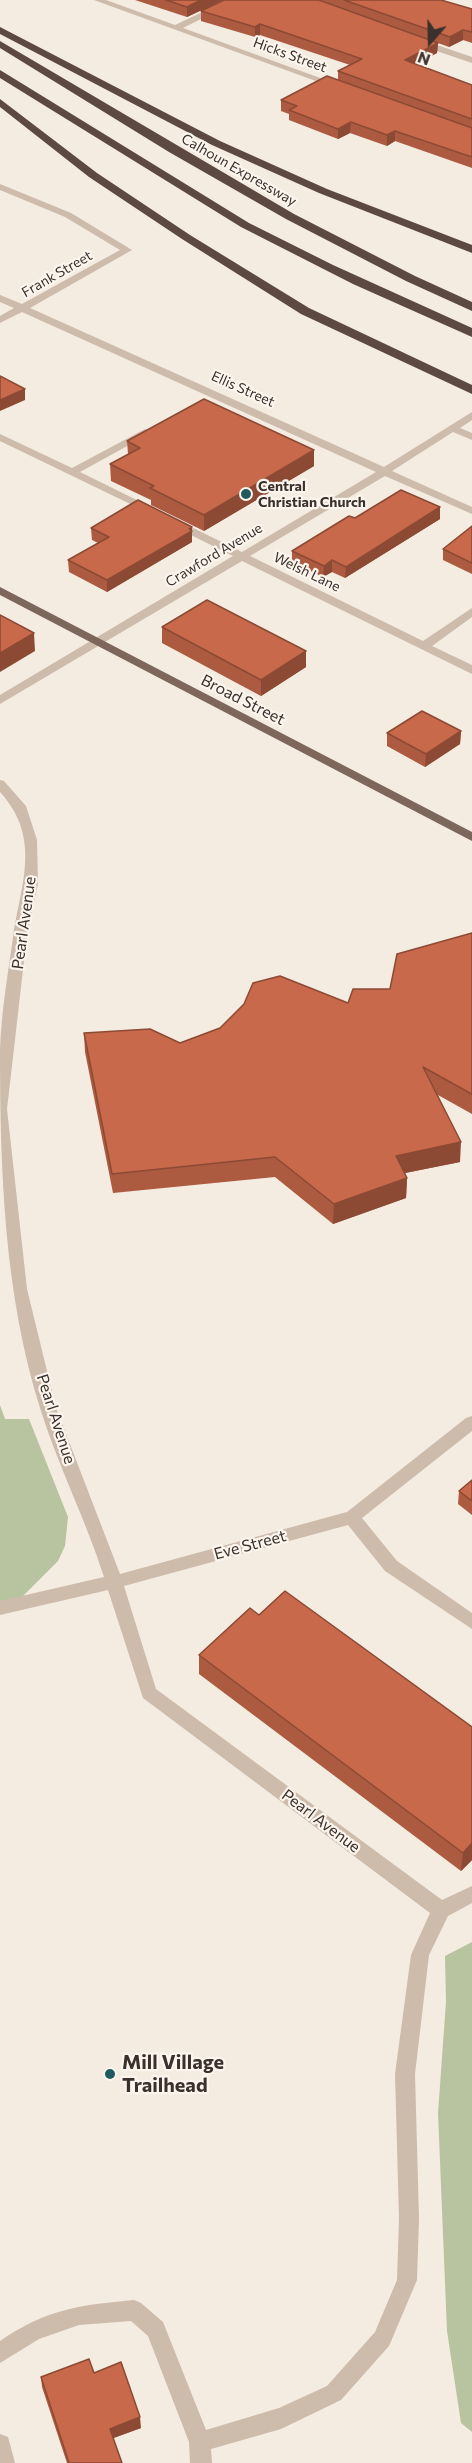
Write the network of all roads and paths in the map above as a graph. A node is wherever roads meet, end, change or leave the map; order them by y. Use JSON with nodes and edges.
{"nodes":[{"id":1,"x":99,"y":0,"type":"edge"},
{"id":2,"x":236,"y":0,"type":"edge"},
{"id":3,"x":175,"y":28,"type":"junction"},
{"id":4,"x":0,"y":30,"type":"edge"},
{"id":5,"x":408,"y":38,"type":"edge"},
{"id":6,"x":0,"y":44,"type":"edge"},
{"id":7,"x":472,"y":60,"type":"edge"},
{"id":8,"x":0,"y":73,"type":"edge"},
{"id":9,"x":351,"y":91,"type":"edge"},
{"id":10,"x":0,"y":102,"type":"edge"},
{"id":11,"x":0,"y":187,"type":"edge"},
{"id":12,"x":472,"y":249,"type":"edge"},
{"id":13,"x":0,"y":298,"type":"edge"},
{"id":14,"x":472,"y":307,"type":"edge"},
{"id":15,"x":24,"y":308,"type":"junction"},
{"id":16,"x":0,"y":320,"type":"edge"},
{"id":17,"x":470,"y":332,"type":"edge"},
{"id":18,"x":472,"y":390,"type":"edge"},
{"id":19,"x":472,"y":415,"type":"edge"},
{"id":20,"x":154,"y":427,"type":"edge"},
{"id":21,"x":452,"y":428,"type":"junction"},
{"id":22,"x":0,"y":437,"type":"edge"},
{"id":23,"x":472,"y":437,"type":"edge"},
{"id":24,"x":385,"y":471,"type":"junction"},
{"id":25,"x":72,"y":472,"type":"junction"},
{"id":26,"x":472,"y":511,"type":"edge"},
{"id":27,"x":242,"y":556,"type":"junction"},
{"id":28,"x":0,"y":590,"type":"edge"},
{"id":29,"x":472,"y":612,"type":"edge"},
{"id":30,"x":96,"y":642,"type":"junction"},
{"id":31,"x":424,"y":646,"type":"junction"},
{"id":32,"x":472,"y":669,"type":"edge"},
{"id":33,"x":0,"y":700,"type":"edge"},
{"id":34,"x":0,"y":784,"type":"edge"},
{"id":35,"x":472,"y":837,"type":"edge"},
{"id":36,"x":472,"y":1422,"type":"edge"},
{"id":37,"x":352,"y":1518,"type":"junction"},
{"id":38,"x":114,"y":1582,"type":"junction"},
{"id":39,"x":0,"y":1608,"type":"edge"},
{"id":40,"x":472,"y":1622,"type":"edge"},
{"id":41,"x":472,"y":1894,"type":"edge"},
{"id":42,"x":441,"y":1910,"type":"junction"},
{"id":43,"x":0,"y":2353,"type":"edge"},
{"id":44,"x":0,"y":2445,"type":"edge"},
{"id":45,"x":201,"y":2453,"type":"edge"},
{"id":46,"x":4,"y":2463,"type":"edge"}],
"edges":[{"from":1,"to":3,"type":"street","name":"Hicks Street"},
{"from":2,"to":3,"type":"street"},
{"from":3,"to":9,"type":"street","name":"Hicks Street"},
{"from":4,"to":12,"type":"highway"},
{"from":5,"to":7,"type":"street"},
{"from":6,"to":14,"type":"highway","name":"Calhoun Expressway"},
{"from":8,"to":17,"type":"highway"},
{"from":10,"to":18,"type":"highway"},
{"from":11,"to":15,"type":"street","name":"Frank Street"},
{"from":13,"to":15,"type":"street","name":"Ellis Street"},
{"from":15,"to":16,"type":"street","name":"Frank Street"},
{"from":15,"to":24,"type":"street","name":"Ellis Street"},
{"from":19,"to":21,"type":"street","name":"Crawford Avenue"},
{"from":20,"to":25,"type":"street"},
{"from":21,"to":23,"type":"street"},
{"from":21,"to":24,"type":"street","name":"Crawford Avenue"},
{"from":22,"to":25,"type":"street","name":"Welsh Lane"},
{"from":24,"to":26,"type":"street","name":"Ellis Street"},
{"from":24,"to":27,"type":"street","name":"Crawford Avenue"},
{"from":25,"to":27,"type":"street","name":"Welsh Lane"},
{"from":27,"to":30,"type":"street","name":"Crawford Avenue"},
{"from":27,"to":31,"type":"street","name":"Welsh Lane"},
{"from":28,"to":30,"type":"main road","name":"Broad Street"},
{"from":29,"to":31,"type":"street"},
{"from":30,"to":33,"type":"street","name":"Crawford Avenue"},
{"from":30,"to":35,"type":"main road","name":"Broad Street"},
{"from":31,"to":32,"type":"street","name":"Welsh Lane"},
{"from":34,"to":38,"type":"street","name":"Pearl Avenue"},
{"from":36,"to":37,"type":"street","name":"Eve Street"},
{"from":37,"to":38,"type":"street","name":"Eve Street"},
{"from":37,"to":40,"type":"street"},
{"from":38,"to":39,"type":"street","name":"Eve Street"},
{"from":38,"to":42,"type":"street","name":"Pearl Avenue"},
{"from":41,"to":42,"type":"street"},
{"from":42,"to":45,"type":"street"},
{"from":43,"to":45,"type":"street"},
{"from":44,"to":46,"type":"street"}]}
